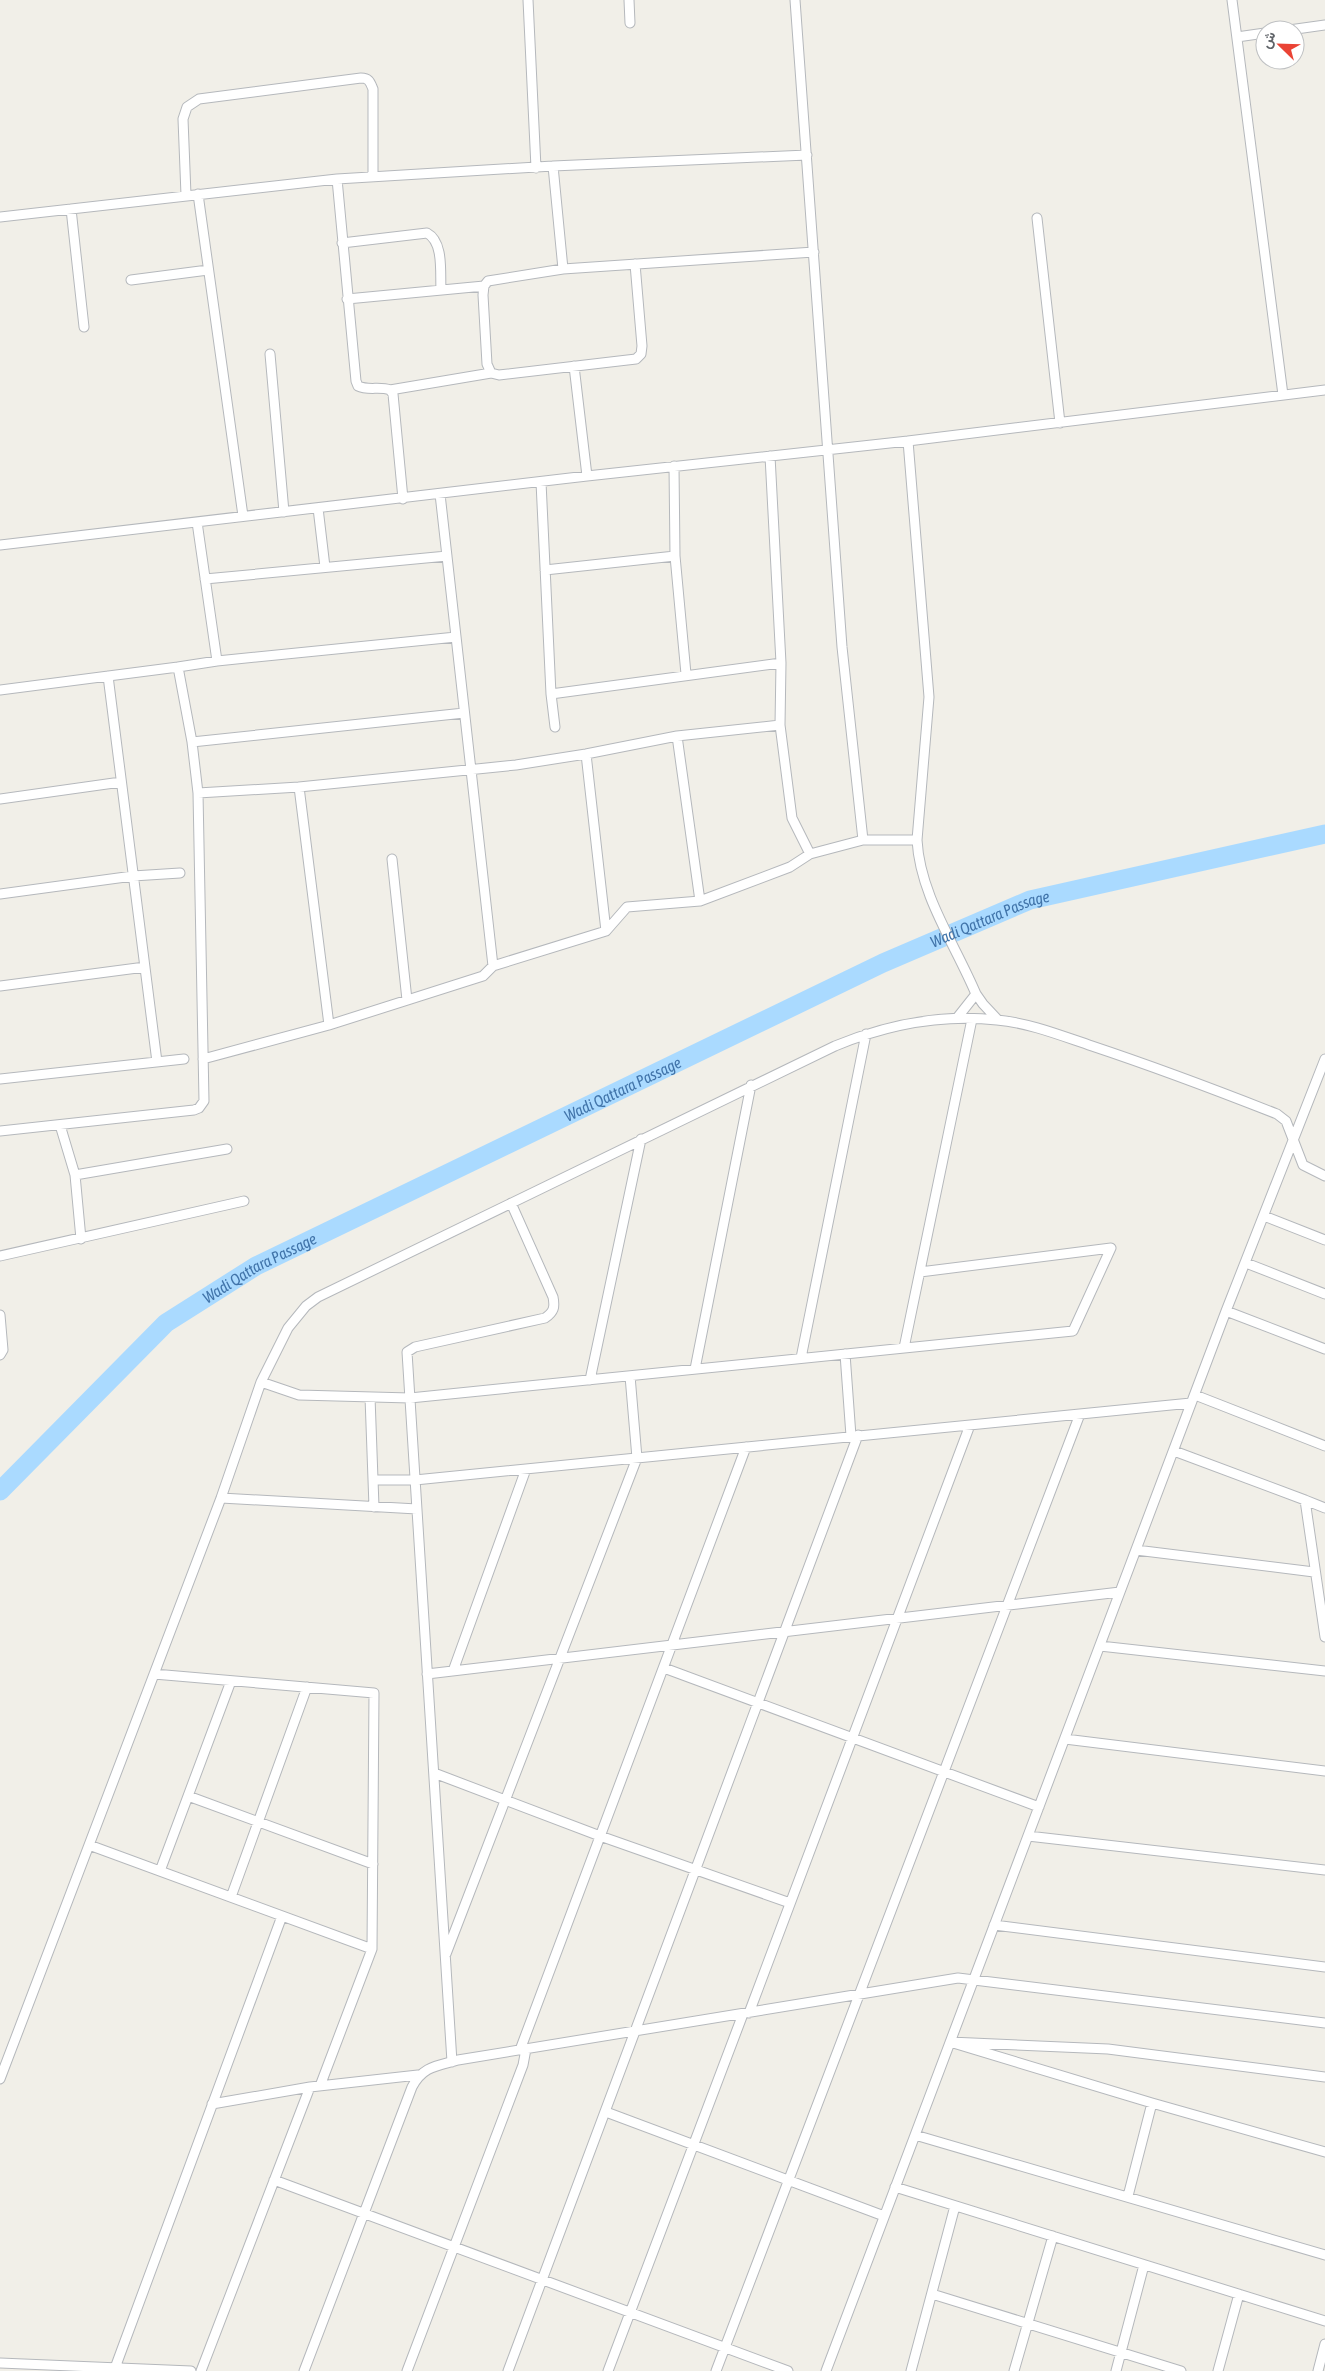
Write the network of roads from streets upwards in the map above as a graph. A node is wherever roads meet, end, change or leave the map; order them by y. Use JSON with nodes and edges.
{"nodes":[{"id":1,"x":528,"y":0,"type":"edge"},
{"id":2,"x":629,"y":0,"type":"edge"},
{"id":3,"x":795,"y":0,"type":"edge"},
{"id":4,"x":1232,"y":0,"type":"edge"},
{"id":5,"x":630,"y":23,"type":"dead end"},
{"id":6,"x":1325,"y":25,"type":"edge"},
{"id":7,"x":1305,"y":28,"type":"edge"},
{"id":8,"x":1255,"y":34,"type":"edge"},
{"id":9,"x":1237,"y":37,"type":"junction"},
{"id":10,"x":807,"y":155,"type":"junction"},
{"id":11,"x":553,"y":166,"type":"junction"},
{"id":12,"x":536,"y":168,"type":"junction"},
{"id":13,"x":373,"y":176,"type":"junction"},
{"id":14,"x":337,"y":179,"type":"junction"},
{"id":15,"x":198,"y":194,"type":"junction"},
{"id":16,"x":186,"y":195,"type":"junction"},
{"id":17,"x":71,"y":209,"type":"junction"},
{"id":18,"x":0,"y":216,"type":"edge"},
{"id":19,"x":1036,"y":218,"type":"dead end"},
{"id":20,"x":342,"y":243,"type":"junction"},
{"id":21,"x":814,"y":252,"type":"junction"},
{"id":22,"x":635,"y":264,"type":"junction"},
{"id":23,"x":563,"y":269,"type":"junction"},
{"id":24,"x":208,"y":270,"type":"junction"},
{"id":25,"x":131,"y":280,"type":"dead end"},
{"id":26,"x":484,"y":286,"type":"junction"},
{"id":27,"x":441,"y":290,"type":"junction"},
{"id":28,"x":347,"y":299,"type":"junction"},
{"id":29,"x":84,"y":327,"type":"dead end"},
{"id":30,"x":270,"y":354,"type":"dead end"},
{"id":31,"x":574,"y":366,"type":"junction"},
{"id":32,"x":492,"y":372,"type":"junction"},
{"id":33,"x":390,"y":390,"type":"junction"},
{"id":34,"x":1325,"y":390,"type":"edge"},
{"id":35,"x":1283,"y":395,"type":"junction"},
{"id":36,"x":1060,"y":423,"type":"junction"},
{"id":37,"x":908,"y":441,"type":"junction"},
{"id":38,"x":829,"y":449,"type":"junction"},
{"id":39,"x":770,"y":456,"type":"junction"},
{"id":40,"x":674,"y":466,"type":"junction"},
{"id":41,"x":586,"y":476,"type":"junction"},
{"id":42,"x":541,"y":482,"type":"junction"},
{"id":43,"x":440,"y":494,"type":"junction"},
{"id":44,"x":404,"y":499,"type":"junction"},
{"id":45,"x":318,"y":508,"type":"junction"},
{"id":46,"x":284,"y":512,"type":"junction"},
{"id":47,"x":243,"y":516,"type":"junction"},
{"id":48,"x":197,"y":522,"type":"junction"},
{"id":49,"x":0,"y":544,"type":"edge"},
{"id":50,"x":447,"y":556,"type":"junction"},
{"id":51,"x":675,"y":556,"type":"junction"},
{"id":52,"x":325,"y":567,"type":"junction"},
{"id":53,"x":545,"y":570,"type":"junction"},
{"id":54,"x":205,"y":579,"type":"junction"},
{"id":55,"x":456,"y":637,"type":"junction"},
{"id":56,"x":217,"y":661,"type":"junction"},
{"id":57,"x":781,"y":663,"type":"junction"},
{"id":58,"x":178,"y":667,"type":"junction"},
{"id":59,"x":686,"y":674,"type":"junction"},
{"id":60,"x":108,"y":676,"type":"junction"},
{"id":61,"x":0,"y":690,"type":"edge"},
{"id":62,"x":551,"y":694,"type":"junction"},
{"id":63,"x":464,"y":713,"type":"junction"},
{"id":64,"x":780,"y":725,"type":"junction"},
{"id":65,"x":555,"y":727,"type":"dead end"},
{"id":66,"x":677,"y":736,"type":"junction"},
{"id":67,"x":192,"y":742,"type":"junction"},
{"id":68,"x":586,"y":754,"type":"junction"},
{"id":69,"x":470,"y":770,"type":"junction"},
{"id":70,"x":122,"y":782,"type":"junction"},
{"id":71,"x":298,"y":787,"type":"junction"},
{"id":72,"x":198,"y":794,"type":"junction"},
{"id":73,"x":0,"y":799,"type":"edge"},
{"id":74,"x":863,"y":840,"type":"junction"},
{"id":75,"x":917,"y":840,"type":"junction"},
{"id":76,"x":810,"y":854,"type":"junction"},
{"id":77,"x":392,"y":859,"type":"dead end"},
{"id":78,"x":180,"y":873,"type":"dead end"},
{"id":79,"x":133,"y":876,"type":"junction"},
{"id":80,"x":0,"y":894,"type":"edge"},
{"id":81,"x":700,"y":901,"type":"junction"},
{"id":82,"x":606,"y":931,"type":"junction"},
{"id":83,"x":493,"y":966,"type":"junction"},
{"id":84,"x":145,"y":967,"type":"junction"},
{"id":85,"x":0,"y":986,"type":"edge"},
{"id":86,"x":976,"y":994,"type":"junction"},
{"id":87,"x":407,"y":1000,"type":"junction"},
{"id":88,"x":957,"y":1018,"type":"junction"},
{"id":89,"x":972,"y":1019,"type":"junction"},
{"id":90,"x":998,"y":1020,"type":"junction"},
{"id":91,"x":330,"y":1026,"type":"junction"},
{"id":92,"x":866,"y":1034,"type":"junction"},
{"id":93,"x":184,"y":1059,"type":"dead end"},
{"id":94,"x":1325,"y":1059,"type":"edge"},
{"id":95,"x":203,"y":1060,"type":"junction"},
{"id":96,"x":157,"y":1062,"type":"junction"},
{"id":97,"x":0,"y":1079,"type":"edge"},
{"id":98,"x":751,"y":1086,"type":"junction"},
{"id":99,"x":60,"y":1125,"type":"junction"},
{"id":100,"x":0,"y":1131,"type":"edge"},
{"id":101,"x":641,"y":1139,"type":"junction"},
{"id":102,"x":1295,"y":1140,"type":"junction"},
{"id":103,"x":227,"y":1149,"type":"dead end"},
{"id":104,"x":75,"y":1175,"type":"junction"},
{"id":105,"x":1325,"y":1176,"type":"edge"},
{"id":106,"x":244,"y":1201,"type":"dead end"},
{"id":107,"x":511,"y":1202,"type":"junction"},
{"id":108,"x":1264,"y":1216,"type":"junction"},
{"id":109,"x":81,"y":1239,"type":"junction"},
{"id":110,"x":1325,"y":1240,"type":"edge"},
{"id":111,"x":0,"y":1256,"type":"edge"},
{"id":112,"x":1246,"y":1263,"type":"junction"},
{"id":113,"x":920,"y":1272,"type":"junction"},
{"id":114,"x":1325,"y":1294,"type":"edge"},
{"id":115,"x":1226,"y":1311,"type":"junction"},
{"id":116,"x":1,"y":1320,"type":"edge"},
{"id":117,"x":904,"y":1348,"type":"junction"},
{"id":118,"x":1325,"y":1349,"type":"edge"},
{"id":119,"x":845,"y":1354,"type":"junction"},
{"id":120,"x":0,"y":1356,"type":"edge"},
{"id":121,"x":801,"y":1358,"type":"junction"},
{"id":122,"x":695,"y":1369,"type":"junction"},
{"id":123,"x":630,"y":1376,"type":"junction"},
{"id":124,"x":590,"y":1380,"type":"junction"},
{"id":125,"x":261,"y":1382,"type":"junction"},
{"id":126,"x":370,"y":1397,"type":"junction"},
{"id":127,"x":410,"y":1398,"type":"junction"},
{"id":128,"x":1193,"y":1399,"type":"junction"},
{"id":129,"x":1080,"y":1414,"type":"junction"},
{"id":130,"x":970,"y":1425,"type":"junction"},
{"id":131,"x":854,"y":1436,"type":"junction"},
{"id":132,"x":1325,"y":1446,"type":"edge"},
{"id":133,"x":746,"y":1447,"type":"junction"},
{"id":134,"x":1174,"y":1451,"type":"junction"},
{"id":135,"x":637,"y":1458,"type":"junction"},
{"id":136,"x":526,"y":1469,"type":"junction"},
{"id":137,"x":373,"y":1480,"type":"junction"},
{"id":138,"x":415,"y":1480,"type":"junction"},
{"id":139,"x":221,"y":1498,"type":"junction"},
{"id":140,"x":1305,"y":1500,"type":"junction"},
{"id":141,"x":374,"y":1506,"type":"junction"},
{"id":142,"x":1325,"y":1508,"type":"edge"},
{"id":143,"x":417,"y":1509,"type":"junction"},
{"id":144,"x":1136,"y":1550,"type":"junction"},
{"id":145,"x":1314,"y":1572,"type":"junction"},
{"id":146,"x":1120,"y":1592,"type":"junction"},
{"id":147,"x":1007,"y":1606,"type":"junction"},
{"id":148,"x":1323,"y":1609,"type":"edge"},
{"id":149,"x":897,"y":1619,"type":"junction"},
{"id":150,"x":785,"y":1632,"type":"junction"},
{"id":151,"x":1325,"y":1637,"type":"edge"},
{"id":152,"x":672,"y":1645,"type":"junction"},
{"id":153,"x":1100,"y":1646,"type":"junction"},
{"id":154,"x":560,"y":1659,"type":"junction"},
{"id":155,"x":664,"y":1668,"type":"junction"},
{"id":156,"x":453,"y":1671,"type":"junction"},
{"id":157,"x":1325,"y":1671,"type":"edge"},
{"id":158,"x":154,"y":1674,"type":"junction"},
{"id":159,"x":427,"y":1674,"type":"junction"},
{"id":160,"x":231,"y":1681,"type":"junction"},
{"id":161,"x":308,"y":1687,"type":"junction"},
{"id":162,"x":758,"y":1703,"type":"junction"},
{"id":163,"x":852,"y":1738,"type":"junction"},
{"id":164,"x":1065,"y":1739,"type":"junction"},
{"id":165,"x":943,"y":1771,"type":"junction"},
{"id":166,"x":1325,"y":1771,"type":"edge"},
{"id":167,"x":434,"y":1774,"type":"junction"},
{"id":168,"x":188,"y":1796,"type":"junction"},
{"id":169,"x":506,"y":1799,"type":"junction"},
{"id":170,"x":1039,"y":1807,"type":"junction"},
{"id":171,"x":258,"y":1821,"type":"junction"},
{"id":172,"x":600,"y":1836,"type":"junction"},
{"id":173,"x":1028,"y":1836,"type":"junction"},
{"id":174,"x":89,"y":1844,"type":"junction"},
{"id":175,"x":373,"y":1864,"type":"junction"},
{"id":176,"x":697,"y":1868,"type":"junction"},
{"id":177,"x":1325,"y":1870,"type":"edge"},
{"id":178,"x":160,"y":1871,"type":"junction"},
{"id":179,"x":231,"y":1897,"type":"junction"},
{"id":180,"x":790,"y":1903,"type":"junction"},
{"id":181,"x":282,"y":1916,"type":"junction"},
{"id":182,"x":994,"y":1925,"type":"junction"},
{"id":183,"x":372,"y":1949,"type":"junction"},
{"id":184,"x":445,"y":1956,"type":"junction"},
{"id":185,"x":1325,"y":1967,"type":"edge"},
{"id":186,"x":973,"y":1981,"type":"junction"},
{"id":187,"x":857,"y":1995,"type":"junction"},
{"id":188,"x":746,"y":2013,"type":"junction"},
{"id":189,"x":1325,"y":2023,"type":"edge"},
{"id":190,"x":636,"y":2031,"type":"junction"},
{"id":191,"x":950,"y":2042,"type":"junction"},
{"id":192,"x":523,"y":2050,"type":"junction"},
{"id":193,"x":452,"y":2062,"type":"junction"},
{"id":194,"x":418,"y":2075,"type":"junction"},
{"id":195,"x":1325,"y":2078,"type":"edge"},
{"id":196,"x":0,"y":2079,"type":"edge"},
{"id":197,"x":320,"y":2086,"type":"junction"},
{"id":198,"x":310,"y":2087,"type":"junction"},
{"id":199,"x":1152,"y":2103,"type":"junction"},
{"id":200,"x":212,"y":2104,"type":"junction"},
{"id":201,"x":606,"y":2112,"type":"junction"},
{"id":202,"x":915,"y":2135,"type":"junction"},
{"id":203,"x":694,"y":2144,"type":"junction"},
{"id":204,"x":1325,"y":2152,"type":"edge"},
{"id":205,"x":274,"y":2180,"type":"junction"},
{"id":206,"x":787,"y":2181,"type":"junction"},
{"id":207,"x":895,"y":2187,"type":"junction"},
{"id":208,"x":1128,"y":2196,"type":"junction"},
{"id":209,"x":955,"y":2206,"type":"junction"},
{"id":210,"x":364,"y":2213,"type":"junction"},
{"id":211,"x":884,"y":2216,"type":"junction"},
{"id":212,"x":1053,"y":2236,"type":"junction"},
{"id":213,"x":454,"y":2246,"type":"junction"},
{"id":214,"x":1325,"y":2254,"type":"edge"},
{"id":215,"x":1144,"y":2265,"type":"junction"},
{"id":216,"x":543,"y":2278,"type":"junction"},
{"id":217,"x":932,"y":2294,"type":"junction"},
{"id":218,"x":1239,"y":2294,"type":"junction"},
{"id":219,"x":630,"y":2312,"type":"junction"},
{"id":220,"x":1325,"y":2321,"type":"edge"},
{"id":221,"x":1028,"y":2324,"type":"junction"},
{"id":222,"x":1325,"y":2344,"type":"edge"},
{"id":223,"x":724,"y":2347,"type":"junction"},
{"id":224,"x":1120,"y":2352,"type":"junction"},
{"id":225,"x":0,"y":2363,"type":"edge"},
{"id":226,"x":16,"y":2367,"type":"edge"},
{"id":227,"x":109,"y":2369,"type":"edge"},
{"id":228,"x":191,"y":2371,"type":"edge"},
{"id":229,"x":201,"y":2371,"type":"edge"},
{"id":230,"x":304,"y":2371,"type":"edge"},
{"id":231,"x":407,"y":2371,"type":"edge"},
{"id":232,"x":508,"y":2371,"type":"edge"},
{"id":233,"x":608,"y":2371,"type":"edge"},
{"id":234,"x":716,"y":2371,"type":"edge"},
{"id":235,"x":788,"y":2371,"type":"edge"},
{"id":236,"x":826,"y":2371,"type":"edge"},
{"id":237,"x":911,"y":2371,"type":"edge"},
{"id":238,"x":1014,"y":2371,"type":"edge"},
{"id":239,"x":1116,"y":2371,"type":"edge"},
{"id":240,"x":1181,"y":2371,"type":"edge"},
{"id":241,"x":1218,"y":2371,"type":"edge"},
{"id":242,"x":1318,"y":2371,"type":"edge"}],
"edges":[{"from":1,"to":12,"type":"street"},
{"from":2,"to":5,"type":"street"},
{"from":3,"to":10,"type":"street"},
{"from":4,"to":9,"type":"street"},
{"from":6,"to":7,"type":"street"},
{"from":8,"to":9,"type":"street"},
{"from":9,"to":35,"type":"street"},
{"from":10,"to":11,"type":"street"},
{"from":10,"to":21,"type":"street"},
{"from":11,"to":12,"type":"street"},
{"from":11,"to":23,"type":"street"},
{"from":12,"to":13,"type":"street"},
{"from":13,"to":14,"type":"street"},
{"from":13,"to":16,"type":"street"},
{"from":14,"to":15,"type":"street"},
{"from":14,"to":20,"type":"street"},
{"from":15,"to":16,"type":"street"},
{"from":15,"to":24,"type":"street"},
{"from":16,"to":17,"type":"street"},
{"from":17,"to":18,"type":"street"},
{"from":17,"to":29,"type":"street"},
{"from":19,"to":36,"type":"street"},
{"from":20,"to":27,"type":"street"},
{"from":20,"to":28,"type":"street"},
{"from":21,"to":22,"type":"street"},
{"from":21,"to":38,"type":"street"},
{"from":22,"to":23,"type":"street"},
{"from":22,"to":31,"type":"street"},
{"from":23,"to":26,"type":"street"},
{"from":24,"to":25,"type":"street"},
{"from":24,"to":47,"type":"street"},
{"from":26,"to":27,"type":"street"},
{"from":26,"to":32,"type":"street"},
{"from":27,"to":28,"type":"street"},
{"from":28,"to":33,"type":"street"},
{"from":30,"to":46,"type":"street"},
{"from":31,"to":32,"type":"street"},
{"from":31,"to":41,"type":"street"},
{"from":32,"to":33,"type":"street"},
{"from":33,"to":44,"type":"street"},
{"from":34,"to":35,"type":"street"},
{"from":35,"to":36,"type":"street"},
{"from":36,"to":37,"type":"street"},
{"from":37,"to":38,"type":"street"},
{"from":37,"to":75,"type":"street"},
{"from":38,"to":39,"type":"street"},
{"from":38,"to":74,"type":"street"},
{"from":39,"to":40,"type":"street"},
{"from":39,"to":57,"type":"street"},
{"from":40,"to":41,"type":"street"},
{"from":40,"to":51,"type":"street"},
{"from":41,"to":42,"type":"street"},
{"from":42,"to":43,"type":"street"},
{"from":42,"to":53,"type":"street"},
{"from":43,"to":44,"type":"street"},
{"from":43,"to":50,"type":"street"},
{"from":44,"to":45,"type":"street"},
{"from":45,"to":46,"type":"street"},
{"from":45,"to":52,"type":"street"},
{"from":46,"to":47,"type":"street"},
{"from":47,"to":48,"type":"street"},
{"from":48,"to":49,"type":"street"},
{"from":48,"to":54,"type":"street"},
{"from":50,"to":52,"type":"street"},
{"from":50,"to":55,"type":"street"},
{"from":51,"to":53,"type":"street"},
{"from":51,"to":59,"type":"street"},
{"from":52,"to":54,"type":"street"},
{"from":53,"to":62,"type":"street"},
{"from":54,"to":56,"type":"street"},
{"from":55,"to":56,"type":"street"},
{"from":55,"to":63,"type":"street"},
{"from":56,"to":58,"type":"street"},
{"from":57,"to":59,"type":"street"},
{"from":57,"to":64,"type":"street"},
{"from":58,"to":60,"type":"street"},
{"from":58,"to":67,"type":"street"},
{"from":59,"to":62,"type":"street"},
{"from":60,"to":61,"type":"street"},
{"from":60,"to":70,"type":"street"},
{"from":62,"to":65,"type":"street"},
{"from":63,"to":67,"type":"street"},
{"from":63,"to":69,"type":"street"},
{"from":64,"to":66,"type":"street"},
{"from":64,"to":76,"type":"street"},
{"from":66,"to":68,"type":"street"},
{"from":66,"to":81,"type":"street"},
{"from":67,"to":72,"type":"street"},
{"from":68,"to":69,"type":"street"},
{"from":68,"to":82,"type":"street"},
{"from":69,"to":71,"type":"street"},
{"from":69,"to":83,"type":"street"},
{"from":70,"to":73,"type":"street"},
{"from":70,"to":79,"type":"street"},
{"from":71,"to":72,"type":"street"},
{"from":71,"to":91,"type":"street"},
{"from":72,"to":95,"type":"street"},
{"from":74,"to":75,"type":"street"},
{"from":74,"to":76,"type":"street"},
{"from":75,"to":86,"type":"street"},
{"from":76,"to":81,"type":"street"},
{"from":77,"to":87,"type":"street"},
{"from":78,"to":79,"type":"street"},
{"from":79,"to":80,"type":"street"},
{"from":79,"to":84,"type":"street"},
{"from":81,"to":82,"type":"street"},
{"from":82,"to":83,"type":"street"},
{"from":83,"to":87,"type":"street"},
{"from":84,"to":85,"type":"street"},
{"from":84,"to":96,"type":"street"},
{"from":86,"to":88,"type":"street"},
{"from":86,"to":90,"type":"street"},
{"from":87,"to":91,"type":"street"},
{"from":88,"to":89,"type":"street"},
{"from":88,"to":92,"type":"street"},
{"from":89,"to":90,"type":"street"},
{"from":89,"to":113,"type":"street"},
{"from":90,"to":102,"type":"street"},
{"from":91,"to":95,"type":"street"},
{"from":92,"to":98,"type":"street"},
{"from":92,"to":121,"type":"street"},
{"from":93,"to":96,"type":"street"},
{"from":94,"to":102,"type":"street"},
{"from":95,"to":99,"type":"street"},
{"from":96,"to":97,"type":"street"},
{"from":98,"to":101,"type":"street"},
{"from":98,"to":122,"type":"street"},
{"from":99,"to":100,"type":"street"},
{"from":99,"to":104,"type":"street"},
{"from":101,"to":107,"type":"street"},
{"from":101,"to":124,"type":"street"},
{"from":102,"to":105,"type":"street"},
{"from":102,"to":108,"type":"street"},
{"from":103,"to":104,"type":"street"},
{"from":104,"to":109,"type":"street"},
{"from":106,"to":109,"type":"street"},
{"from":107,"to":125,"type":"street"},
{"from":107,"to":127,"type":"street"},
{"from":108,"to":110,"type":"street"},
{"from":108,"to":112,"type":"street"},
{"from":109,"to":111,"type":"street"},
{"from":112,"to":114,"type":"street"},
{"from":112,"to":115,"type":"street"},
{"from":113,"to":117,"type":"street"},
{"from":113,"to":117,"type":"street"},
{"from":115,"to":118,"type":"street"},
{"from":115,"to":128,"type":"street"},
{"from":116,"to":120,"type":"street"},
{"from":117,"to":119,"type":"street"},
{"from":119,"to":121,"type":"street"},
{"from":119,"to":131,"type":"street"},
{"from":121,"to":122,"type":"street"},
{"from":122,"to":123,"type":"street"},
{"from":123,"to":124,"type":"street"},
{"from":123,"to":135,"type":"street"},
{"from":124,"to":127,"type":"street"},
{"from":125,"to":126,"type":"street"},
{"from":125,"to":139,"type":"street"},
{"from":126,"to":127,"type":"street"},
{"from":126,"to":137,"type":"street"},
{"from":127,"to":138,"type":"street"},
{"from":128,"to":129,"type":"street"},
{"from":128,"to":132,"type":"street"},
{"from":128,"to":134,"type":"street"},
{"from":129,"to":130,"type":"street"},
{"from":129,"to":147,"type":"street"},
{"from":130,"to":131,"type":"street"},
{"from":130,"to":149,"type":"street"},
{"from":131,"to":133,"type":"street"},
{"from":131,"to":150,"type":"street"},
{"from":133,"to":135,"type":"street"},
{"from":133,"to":152,"type":"street"},
{"from":134,"to":140,"type":"street"},
{"from":134,"to":144,"type":"street"},
{"from":135,"to":136,"type":"street"},
{"from":135,"to":154,"type":"street"},
{"from":136,"to":138,"type":"street"},
{"from":136,"to":156,"type":"street"},
{"from":137,"to":138,"type":"street"},
{"from":137,"to":141,"type":"street"},
{"from":138,"to":143,"type":"street"},
{"from":139,"to":141,"type":"street"},
{"from":139,"to":158,"type":"street"},
{"from":140,"to":142,"type":"street"},
{"from":140,"to":145,"type":"street"},
{"from":141,"to":143,"type":"street"},
{"from":143,"to":159,"type":"street"},
{"from":144,"to":145,"type":"street"},
{"from":144,"to":146,"type":"street"},
{"from":145,"to":148,"type":"street"},
{"from":146,"to":147,"type":"street"},
{"from":146,"to":153,"type":"street"},
{"from":147,"to":149,"type":"street"},
{"from":147,"to":165,"type":"street"},
{"from":148,"to":151,"type":"street"},
{"from":149,"to":150,"type":"street"},
{"from":149,"to":163,"type":"street"},
{"from":150,"to":152,"type":"street"},
{"from":150,"to":162,"type":"street"},
{"from":152,"to":154,"type":"street"},
{"from":152,"to":155,"type":"street"},
{"from":153,"to":157,"type":"street"},
{"from":153,"to":164,"type":"street"},
{"from":154,"to":156,"type":"street"},
{"from":154,"to":169,"type":"street"},
{"from":155,"to":162,"type":"street"},
{"from":155,"to":172,"type":"street"},
{"from":156,"to":159,"type":"street"},
{"from":158,"to":160,"type":"street"},
{"from":158,"to":174,"type":"street"},
{"from":159,"to":167,"type":"street"},
{"from":160,"to":161,"type":"street"},
{"from":160,"to":168,"type":"street"},
{"from":161,"to":171,"type":"street"},
{"from":161,"to":175,"type":"street"},
{"from":162,"to":163,"type":"street"},
{"from":162,"to":176,"type":"street"},
{"from":163,"to":165,"type":"street"},
{"from":163,"to":180,"type":"street"},
{"from":164,"to":166,"type":"street"},
{"from":164,"to":170,"type":"street"},
{"from":165,"to":170,"type":"street"},
{"from":165,"to":187,"type":"street"},
{"from":167,"to":169,"type":"street"},
{"from":167,"to":184,"type":"street"},
{"from":168,"to":171,"type":"street"},
{"from":168,"to":178,"type":"street"},
{"from":169,"to":172,"type":"street"},
{"from":169,"to":184,"type":"street"},
{"from":170,"to":173,"type":"street"},
{"from":171,"to":175,"type":"street"},
{"from":171,"to":179,"type":"street"},
{"from":172,"to":176,"type":"street"},
{"from":172,"to":192,"type":"street"},
{"from":173,"to":177,"type":"street"},
{"from":173,"to":182,"type":"street"},
{"from":174,"to":178,"type":"street"},
{"from":174,"to":196,"type":"street"},
{"from":175,"to":183,"type":"street"},
{"from":176,"to":180,"type":"street"},
{"from":176,"to":190,"type":"street"},
{"from":178,"to":179,"type":"street"},
{"from":179,"to":181,"type":"street"},
{"from":180,"to":188,"type":"street"},
{"from":181,"to":183,"type":"street"},
{"from":181,"to":200,"type":"street"},
{"from":182,"to":185,"type":"street"},
{"from":182,"to":186,"type":"street"},
{"from":183,"to":197,"type":"street"},
{"from":184,"to":193,"type":"street"},
{"from":186,"to":187,"type":"street"},
{"from":186,"to":189,"type":"street"},
{"from":186,"to":191,"type":"street"},
{"from":187,"to":188,"type":"street"},
{"from":187,"to":206,"type":"street"},
{"from":188,"to":190,"type":"street"},
{"from":188,"to":203,"type":"street"},
{"from":190,"to":192,"type":"street"},
{"from":190,"to":201,"type":"street"},
{"from":191,"to":195,"type":"street"},
{"from":191,"to":199,"type":"street"},
{"from":191,"to":202,"type":"street"},
{"from":192,"to":193,"type":"street"},
{"from":192,"to":213,"type":"street"},
{"from":193,"to":194,"type":"street"},
{"from":194,"to":197,"type":"street"},
{"from":194,"to":210,"type":"street"},
{"from":197,"to":198,"type":"street"},
{"from":198,"to":200,"type":"street"},
{"from":198,"to":205,"type":"street"},
{"from":199,"to":204,"type":"street"},
{"from":199,"to":208,"type":"street"},
{"from":200,"to":227,"type":"street"},
{"from":201,"to":203,"type":"street"},
{"from":201,"to":216,"type":"street"},
{"from":202,"to":207,"type":"street"},
{"from":202,"to":208,"type":"street"},
{"from":203,"to":206,"type":"street"},
{"from":203,"to":219,"type":"street"},
{"from":205,"to":210,"type":"street"},
{"from":205,"to":229,"type":"street"},
{"from":206,"to":211,"type":"street"},
{"from":206,"to":223,"type":"street"},
{"from":207,"to":209,"type":"street"},
{"from":207,"to":211,"type":"street"},
{"from":208,"to":214,"type":"street"},
{"from":209,"to":212,"type":"street"},
{"from":209,"to":217,"type":"street"},
{"from":210,"to":213,"type":"street"},
{"from":210,"to":230,"type":"street"},
{"from":211,"to":236,"type":"street"},
{"from":212,"to":215,"type":"street"},
{"from":212,"to":221,"type":"street"},
{"from":213,"to":216,"type":"street"},
{"from":213,"to":231,"type":"street"},
{"from":215,"to":218,"type":"street"},
{"from":215,"to":224,"type":"street"},
{"from":216,"to":219,"type":"street"},
{"from":216,"to":232,"type":"street"},
{"from":217,"to":221,"type":"street"},
{"from":217,"to":237,"type":"street"},
{"from":218,"to":220,"type":"street"},
{"from":218,"to":241,"type":"street"},
{"from":219,"to":223,"type":"street"},
{"from":219,"to":233,"type":"street"},
{"from":221,"to":224,"type":"street"},
{"from":221,"to":238,"type":"street"},
{"from":222,"to":242,"type":"street"},
{"from":223,"to":234,"type":"street"},
{"from":223,"to":235,"type":"street"},
{"from":224,"to":239,"type":"street"},
{"from":224,"to":240,"type":"street"},
{"from":225,"to":226,"type":"street"},
{"from":226,"to":227,"type":"street"},
{"from":227,"to":228,"type":"street"}]}
